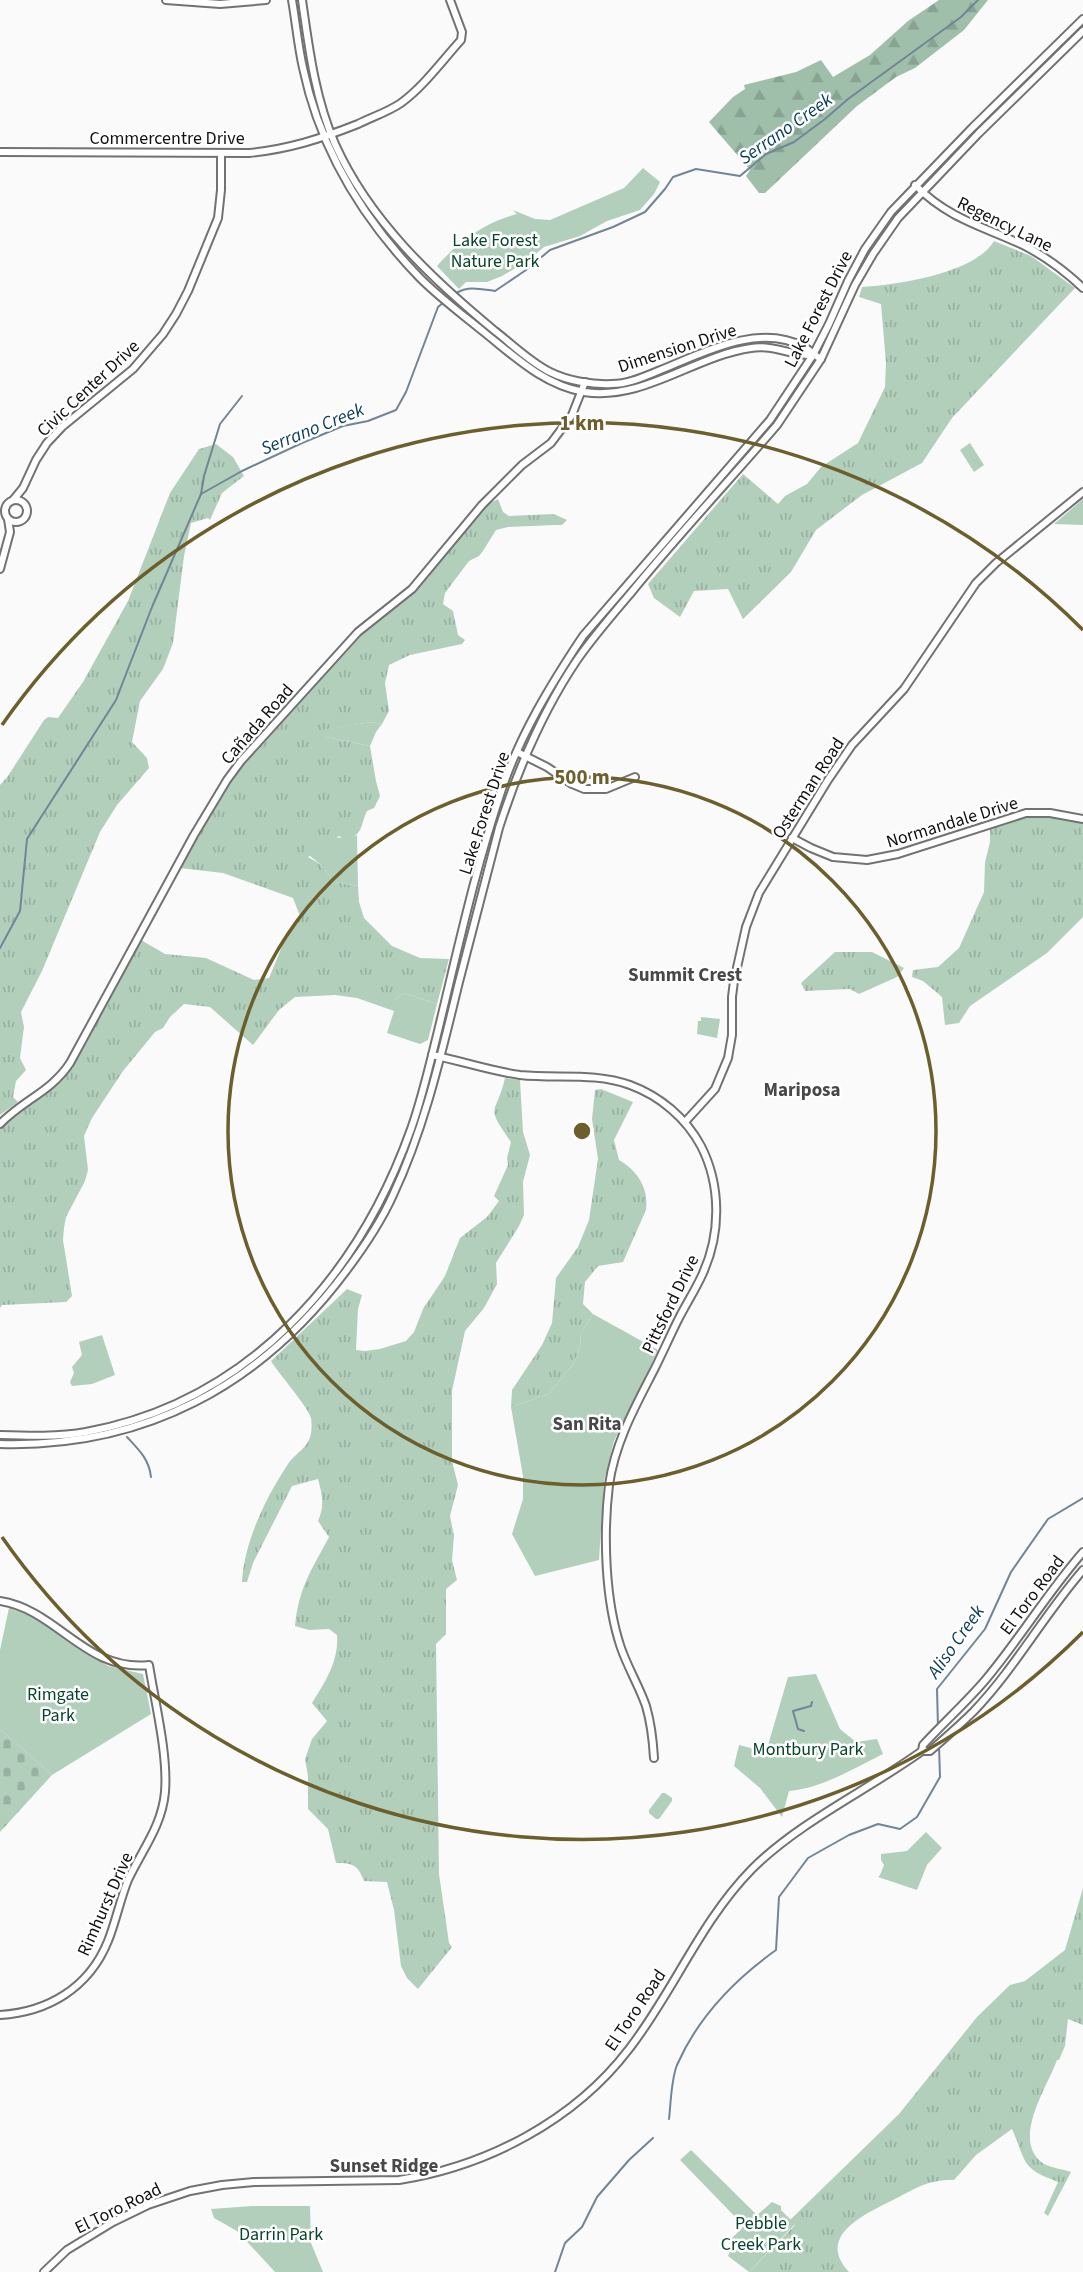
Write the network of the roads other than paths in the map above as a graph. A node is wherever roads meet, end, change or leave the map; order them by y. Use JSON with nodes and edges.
{"nodes":[{"id":1,"x":166,"y":0,"type":"edge"},
{"id":2,"x":266,"y":0,"type":"edge"},
{"id":3,"x":292,"y":0,"type":"edge"},
{"id":4,"x":302,"y":0,"type":"edge"},
{"id":5,"x":450,"y":0,"type":"edge"},
{"id":6,"x":1083,"y":19,"type":"edge"},
{"id":7,"x":1083,"y":31,"type":"edge"},
{"id":8,"x":328,"y":136,"type":"junction"},
{"id":9,"x":0,"y":152,"type":"edge"},
{"id":10,"x":221,"y":153,"type":"junction"},
{"id":11,"x":915,"y":185,"type":"junction"},
{"id":12,"x":922,"y":191,"type":"junction"},
{"id":13,"x":1083,"y":288,"type":"edge"},
{"id":14,"x":813,"y":355,"type":"junction"},
{"id":15,"x":821,"y":359,"type":"junction"},
{"id":16,"x":585,"y":382,"type":"junction"},
{"id":17,"x":582,"y":391,"type":"junction"},
{"id":18,"x":23,"y":488,"type":"junction"},
{"id":19,"x":1083,"y":492,"type":"edge"},
{"id":20,"x":7,"y":501,"type":"edge"},
{"id":21,"x":24,"y":503,"type":"junction"},
{"id":22,"x":4,"y":514,"type":"edge"},
{"id":23,"x":19,"y":522,"type":"junction"},
{"id":24,"x":10,"y":532,"type":"junction"},
{"id":25,"x":0,"y":569,"type":"edge"},
{"id":26,"x":578,"y":659,"type":"junction"},
{"id":27,"x":557,"y":675,"type":"junction"},
{"id":28,"x":550,"y":705,"type":"junction"},
{"id":29,"x":517,"y":752,"type":"junction"},
{"id":30,"x":526,"y":755,"type":"junction"},
{"id":31,"x":635,"y":777,"type":"dead end"},
{"id":32,"x":1083,"y":819,"type":"edge"},
{"id":33,"x":792,"y":838,"type":"junction"},
{"id":34,"x":432,"y":1055,"type":"junction"},
{"id":35,"x":441,"y":1056,"type":"junction"},
{"id":36,"x":685,"y":1122,"type":"junction"},
{"id":37,"x":0,"y":1124,"type":"edge"},
{"id":38,"x":1,"y":1435,"type":"edge"},
{"id":39,"x":35,"y":1436,"type":"junction"},
{"id":40,"x":0,"y":1444,"type":"edge"},
{"id":41,"x":22,"y":1444,"type":"junction"},
{"id":42,"x":1083,"y":1552,"type":"edge"},
{"id":43,"x":1083,"y":1570,"type":"edge"},
{"id":44,"x":0,"y":1601,"type":"edge"},
{"id":45,"x":926,"y":1751,"type":"junction"},
{"id":46,"x":654,"y":1758,"type":"dead end"},
{"id":47,"x":0,"y":2015,"type":"edge"},
{"id":48,"x":44,"y":2272,"type":"edge"}],
"edges":[{"from":1,"to":2,"type":"main road"},
{"from":3,"to":8,"type":"main road","name":"Dimension Drive"},
{"from":4,"to":8,"type":"main road","name":"Dimension Drive"},
{"from":5,"to":8,"type":"main road","name":"Commercentre Drive"},
{"from":6,"to":11,"type":"main road","name":"Lake Forest Drive"},
{"from":7,"to":12,"type":"main road","name":"Lake Forest Drive"},
{"from":8,"to":10,"type":"main road","name":"Commercentre Drive"},
{"from":8,"to":16,"type":"main road","name":"Dimension Drive"},
{"from":8,"to":17,"type":"main road","name":"Dimension Drive"},
{"from":9,"to":10,"type":"main road","name":"Commercentre Drive"},
{"from":10,"to":18,"type":"main road","name":"Civic Center Drive"},
{"from":11,"to":12,"type":"main road","name":"Regency Lane"},
{"from":11,"to":14,"type":"main road","name":"Lake Forest Drive"},
{"from":12,"to":13,"type":"main road","name":"Regency Lane"},
{"from":12,"to":15,"type":"main road","name":"Lake Forest Drive"},
{"from":14,"to":15,"type":"main road","name":"Dimension Drive"},
{"from":14,"to":16,"type":"main road","name":"Dimension Drive"},
{"from":14,"to":17,"type":"main road","name":"Dimension Drive"},
{"from":14,"to":27,"type":"main road","name":"Lake Forest Drive"},
{"from":15,"to":26,"type":"main road","name":"Lake Forest Drive"},
{"from":16,"to":17,"type":"main road","name":"Cañada Road"},
{"from":17,"to":37,"type":"main road","name":"Cañada Road"},
{"from":18,"to":20,"type":"main road","name":"Civic Center Drive"},
{"from":18,"to":21,"type":"main road","name":"Civic Center Drive"},
{"from":19,"to":33,"type":"main road","name":"Osterman Road"},
{"from":20,"to":21,"type":"main road"},
{"from":20,"to":22,"type":"main road","name":"Civic Center Drive"},
{"from":21,"to":23,"type":"main road","name":"Civic Center Drive"},
{"from":22,"to":23,"type":"main road"},
{"from":22,"to":24,"type":"main road","name":"Civic Center Drive"},
{"from":23,"to":24,"type":"main road","name":"Civic Center Drive"},
{"from":24,"to":25,"type":"main road","name":"Civic Center Drive"},
{"from":26,"to":27,"type":"main road"},
{"from":26,"to":28,"type":"main road","name":"Lake Forest Drive"},
{"from":27,"to":28,"type":"main road"},
{"from":27,"to":29,"type":"main road","name":"Lake Forest Drive"},
{"from":28,"to":30,"type":"main road","name":"Lake Forest Drive"},
{"from":29,"to":30,"type":"main road"},
{"from":29,"to":34,"type":"main road","name":"Lake Forest Drive"},
{"from":30,"to":31,"type":"main road"},
{"from":30,"to":35,"type":"main road","name":"Lake Forest Drive"},
{"from":32,"to":33,"type":"main road","name":"Normandale Drive"},
{"from":33,"to":36,"type":"main road","name":"Osterman Road"},
{"from":34,"to":35,"type":"main road","name":"Pittsford Drive"},
{"from":34,"to":39,"type":"main road","name":"Lake Forest Drive"},
{"from":35,"to":36,"type":"main road","name":"Pittsford Drive"},
{"from":35,"to":41,"type":"main road","name":"Lake Forest Drive"},
{"from":36,"to":46,"type":"main road","name":"Pittsford Drive"},
{"from":38,"to":39,"type":"main road","name":"Lake Forest Drive"},
{"from":38,"to":41,"type":"main road"},
{"from":39,"to":41,"type":"main road"},
{"from":40,"to":41,"type":"main road","name":"Lake Forest Drive"},
{"from":42,"to":45,"type":"main road","name":"El Toro Road"},
{"from":43,"to":45,"type":"main road","name":"El Toro Road"},
{"from":44,"to":47,"type":"main road","name":"Rimhurst Drive"},
{"from":45,"to":48,"type":"main road","name":"El Toro Road"}]}
